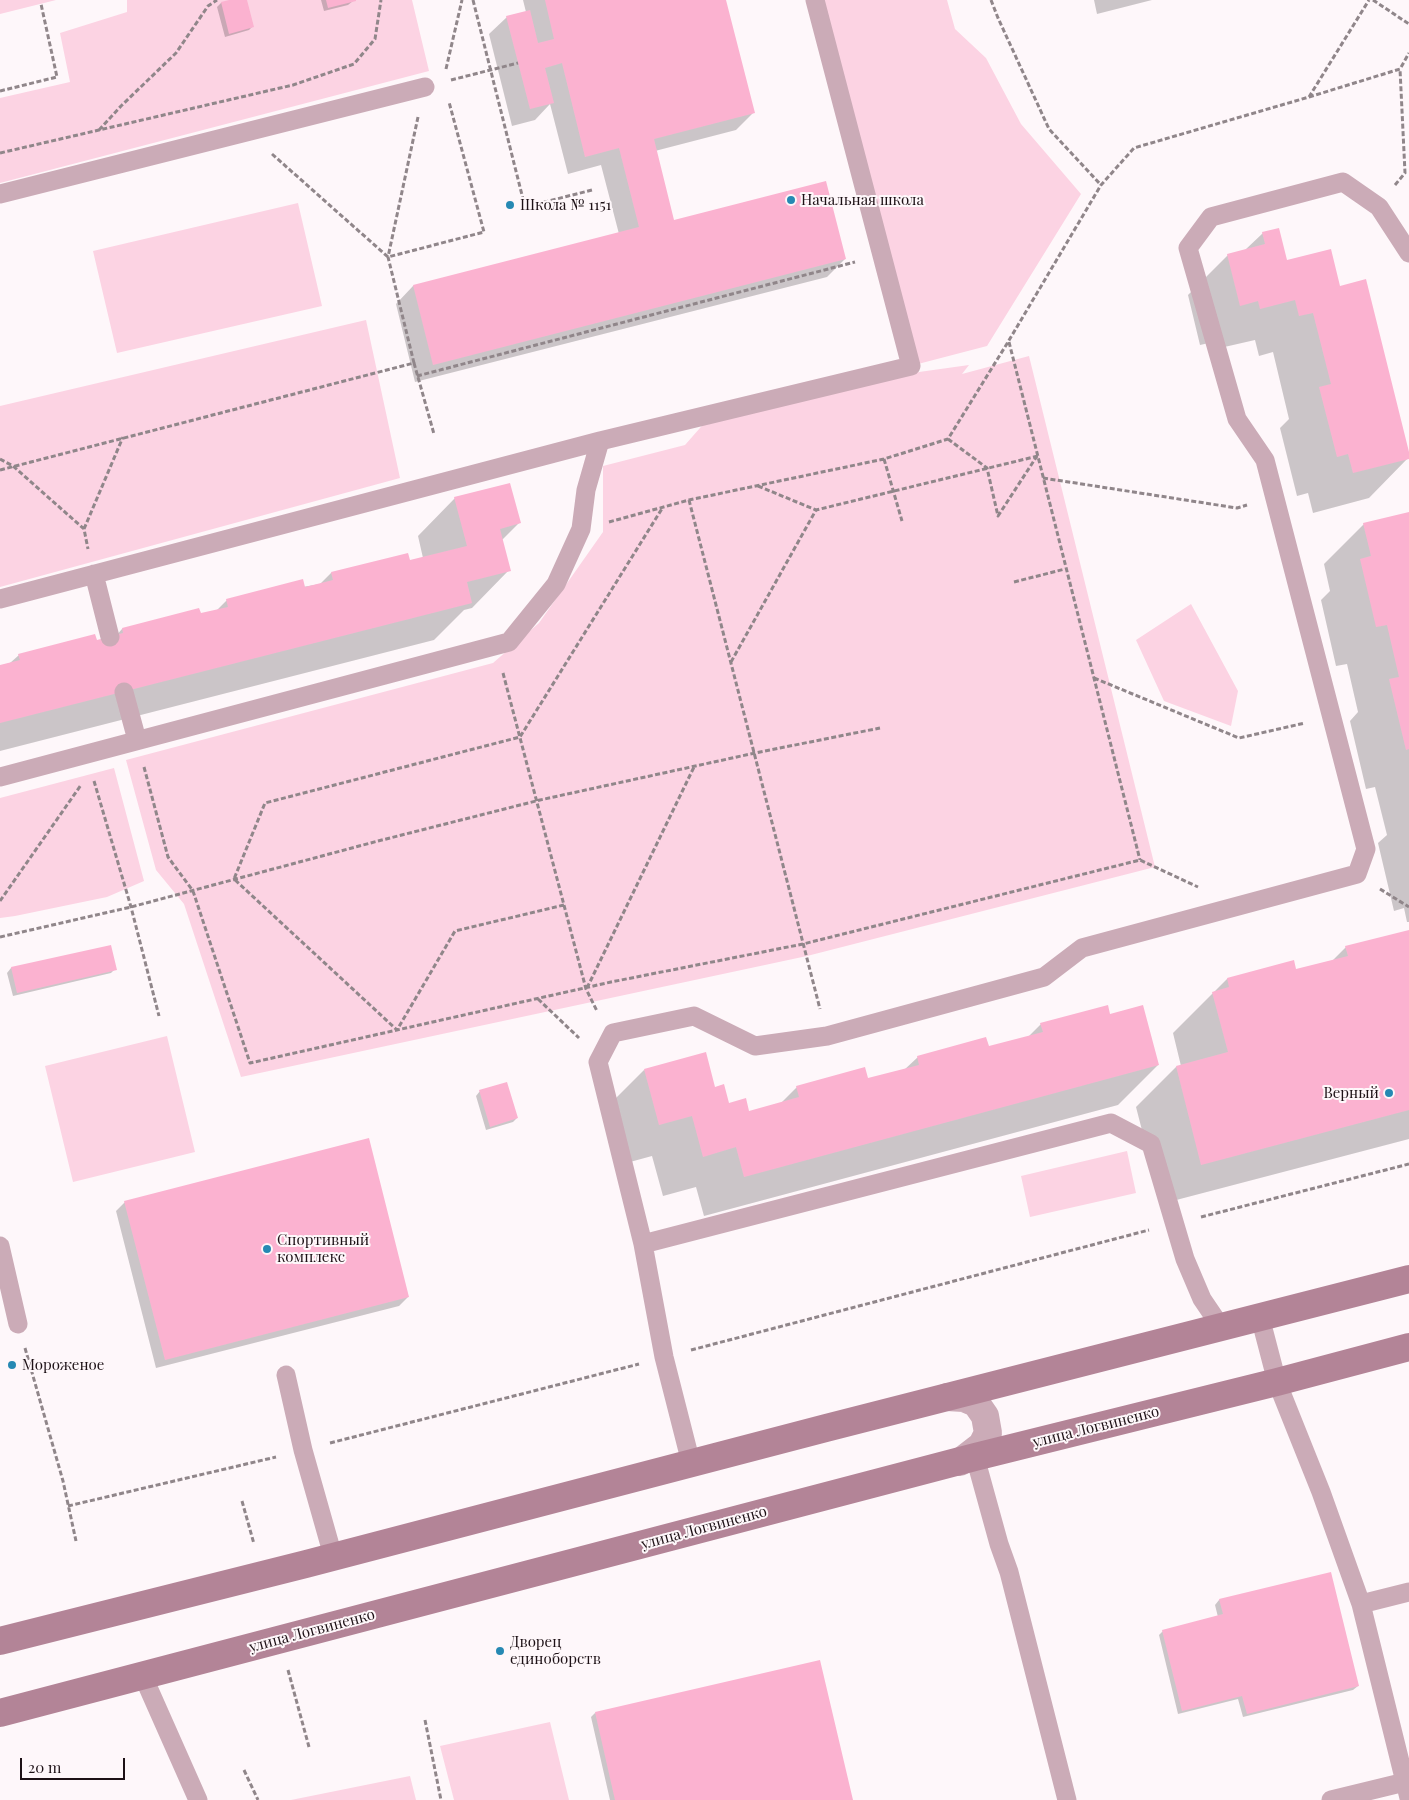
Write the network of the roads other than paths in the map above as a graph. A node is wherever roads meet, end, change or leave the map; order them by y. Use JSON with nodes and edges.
{"nodes":[{"id":1,"x":815,"y":0,"type":"edge"},
{"id":2,"x":425,"y":87,"type":"road end"},
{"id":3,"x":0,"y":194,"type":"edge"},
{"id":4,"x":1409,"y":252,"type":"edge"},
{"id":5,"x":600,"y":441,"type":"junction"},
{"id":6,"x":94,"y":574,"type":"junction"},
{"id":7,"x":0,"y":599,"type":"edge"},
{"id":8,"x":110,"y":637,"type":"dead end"},
{"id":9,"x":124,"y":692,"type":"dead end"},
{"id":10,"x":137,"y":740,"type":"junction"},
{"id":11,"x":0,"y":777,"type":"edge"},
{"id":12,"x":643,"y":1244,"type":"junction"},
{"id":13,"x":0,"y":1246,"type":"edge"},
{"id":14,"x":1409,"y":1279,"type":"edge"},
{"id":15,"x":1260,"y":1317,"type":"junction"},
{"id":16,"x":18,"y":1324,"type":"road end"},
{"id":17,"x":1221,"y":1327,"type":"junction"},
{"id":18,"x":1409,"y":1347,"type":"edge"},
{"id":19,"x":286,"y":1375,"type":"dead end"},
{"id":20,"x":1277,"y":1382,"type":"junction"},
{"id":21,"x":947,"y":1397,"type":"junction"},
{"id":22,"x":967,"y":1460,"type":"junction"},
{"id":23,"x":692,"y":1463,"type":"junction"},
{"id":24,"x":333,"y":1556,"type":"junction"},
{"id":25,"x":1409,"y":1592,"type":"edge"},
{"id":26,"x":1361,"y":1604,"type":"junction"},
{"id":27,"x":0,"y":1640,"type":"edge"},
{"id":28,"x":143,"y":1676,"type":"junction"},
{"id":29,"x":0,"y":1713,"type":"edge"},
{"id":30,"x":1407,"y":1790,"type":"edge"},
{"id":31,"x":198,"y":1800,"type":"edge"},
{"id":32,"x":1067,"y":1800,"type":"edge"},
{"id":33,"x":1331,"y":1800,"type":"edge"}],
"edges":[{"from":1,"to":5,"type":"lane"},
{"from":2,"to":3,"type":"lane"},
{"from":4,"to":12,"type":"lane"},
{"from":5,"to":6,"type":"lane"},
{"from":5,"to":10,"type":"lane"},
{"from":6,"to":7,"type":"lane"},
{"from":6,"to":8,"type":"lane"},
{"from":9,"to":10,"type":"lane"},
{"from":10,"to":11,"type":"lane"},
{"from":12,"to":17,"type":"lane"},
{"from":12,"to":23,"type":"lane"},
{"from":13,"to":16,"type":"lane"},
{"from":14,"to":15,"type":"main road"},
{"from":15,"to":17,"type":"main road"},
{"from":15,"to":20,"type":"lane"},
{"from":17,"to":21,"type":"main road"},
{"from":18,"to":20,"type":"main road","name":"улица Логвиненко"},
{"from":19,"to":24,"type":"lane"},
{"from":20,"to":22,"type":"main road","name":"улица Логвиненко"},
{"from":20,"to":26,"type":"lane"},
{"from":21,"to":22,"type":"street"},
{"from":21,"to":23,"type":"main road"},
{"from":22,"to":28,"type":"main road","name":"улица Логвиненко"},
{"from":22,"to":32,"type":"lane"},
{"from":23,"to":24,"type":"main road"},
{"from":24,"to":27,"type":"main road"},
{"from":25,"to":26,"type":"lane"},
{"from":26,"to":30,"type":"lane"},
{"from":28,"to":29,"type":"main road","name":"улица Логвиненко"},
{"from":28,"to":31,"type":"lane"},
{"from":30,"to":33,"type":"lane"}]}
